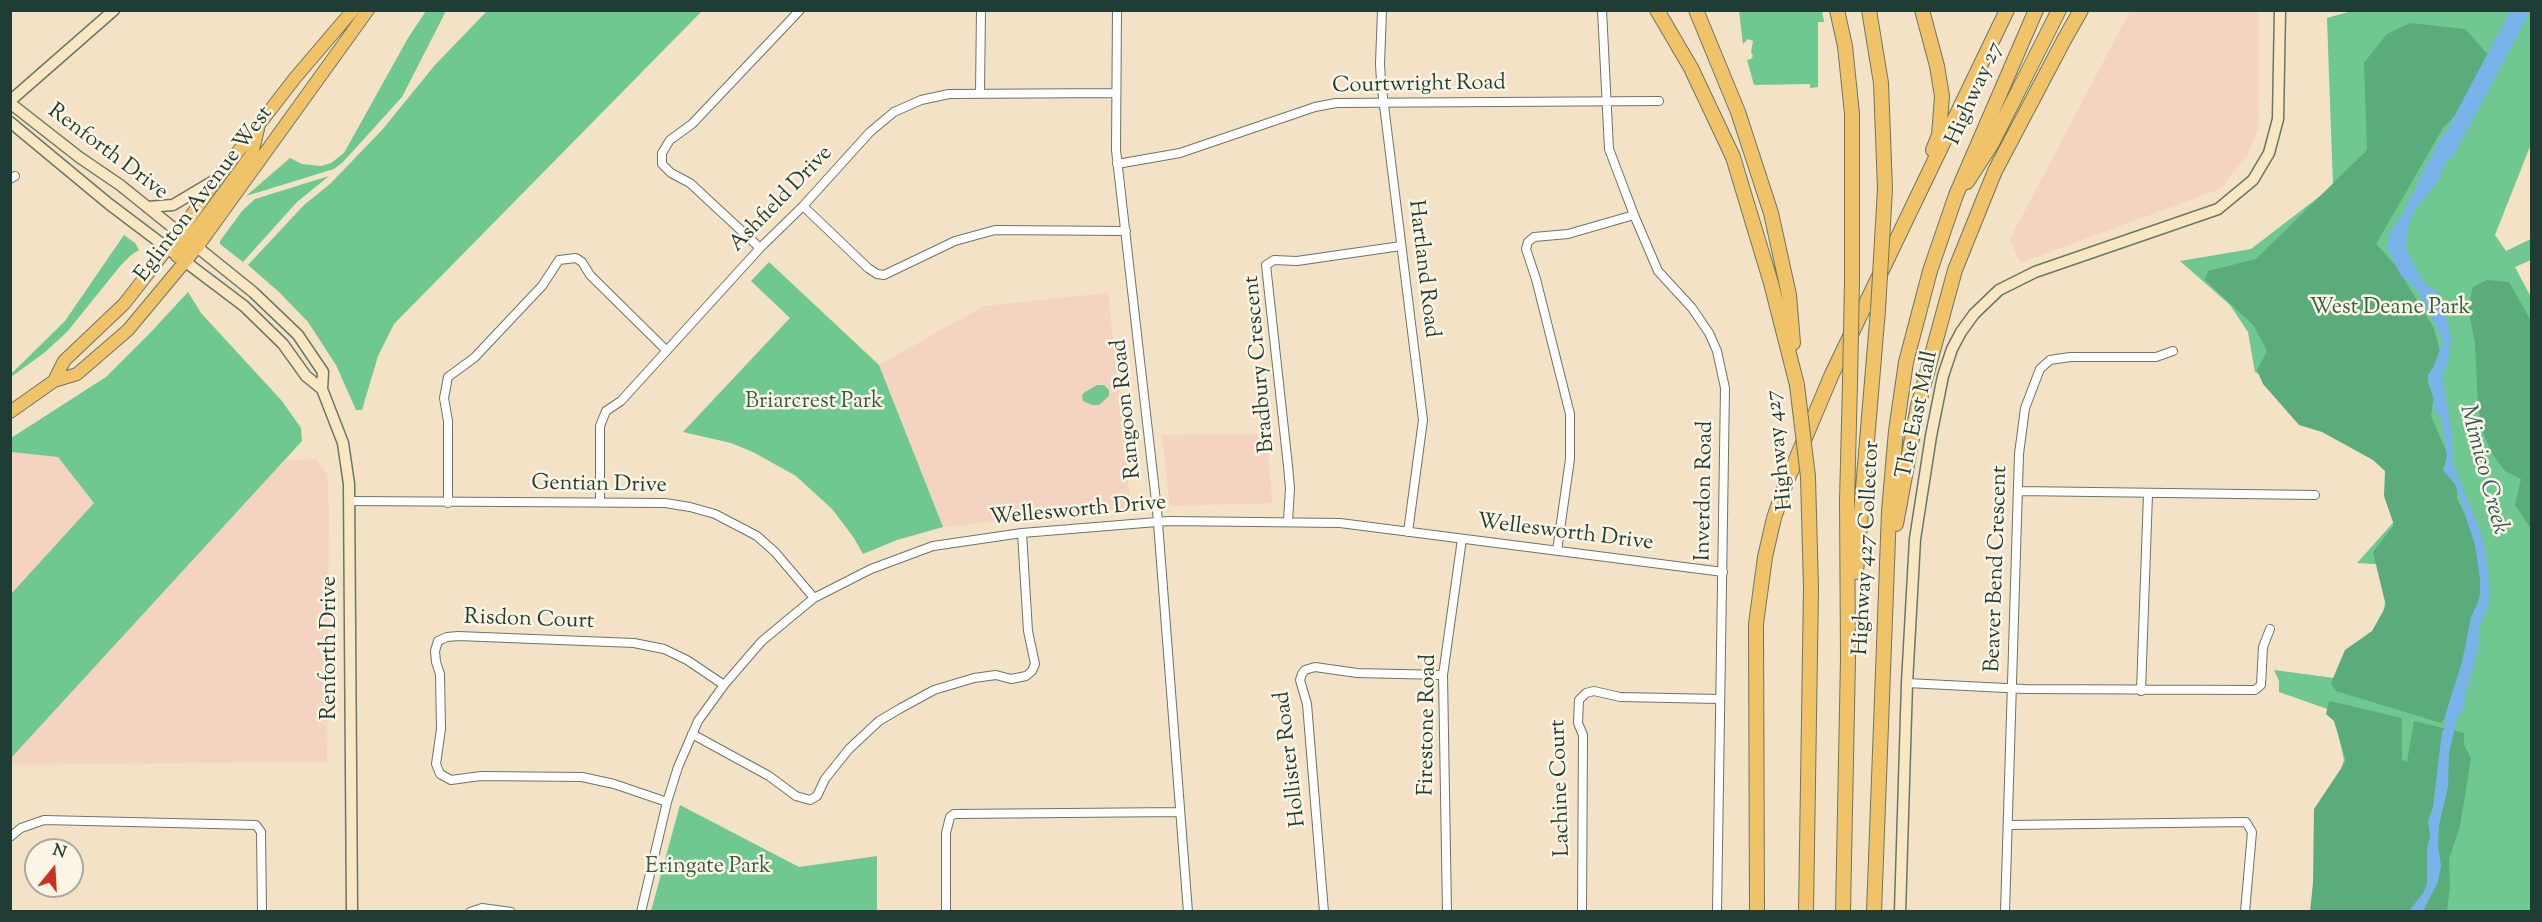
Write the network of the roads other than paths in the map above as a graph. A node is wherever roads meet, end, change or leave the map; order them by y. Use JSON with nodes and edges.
{"nodes":[{"id":1,"x":114,"y":10,"type":"edge"},
{"id":2,"x":353,"y":10,"type":"edge"},
{"id":3,"x":368,"y":10,"type":"edge"},
{"id":4,"x":800,"y":10,"type":"edge"},
{"id":5,"x":981,"y":10,"type":"edge"},
{"id":6,"x":1117,"y":10,"type":"edge"},
{"id":7,"x":1382,"y":10,"type":"edge"},
{"id":8,"x":1602,"y":10,"type":"edge"},
{"id":9,"x":1657,"y":10,"type":"edge"},
{"id":10,"x":1696,"y":10,"type":"edge"},
{"id":11,"x":1837,"y":10,"type":"edge"},
{"id":12,"x":1869,"y":10,"type":"edge"},
{"id":13,"x":1922,"y":10,"type":"edge"},
{"id":14,"x":2036,"y":10,"type":"edge"},
{"id":15,"x":2059,"y":10,"type":"edge"},
{"id":16,"x":2280,"y":10,"type":"edge"},
{"id":17,"x":2007,"y":11,"type":"edge"},
{"id":18,"x":2080,"y":13,"type":"edge"},
{"id":19,"x":980,"y":92,"type":"junction"},
{"id":20,"x":1115,"y":93,"type":"junction"},
{"id":21,"x":1659,"y":101,"type":"dead end"},
{"id":22,"x":10,"y":102,"type":"edge"},
{"id":23,"x":1385,"y":102,"type":"junction"},
{"id":24,"x":1606,"y":102,"type":"junction"},
{"id":25,"x":10,"y":122,"type":"edge"},
{"id":26,"x":250,"y":146,"type":"junction"},
{"id":27,"x":1117,"y":164,"type":"junction"},
{"id":28,"x":216,"y":180,"type":"junction"},
{"id":29,"x":1956,"y":195,"type":"junction"},
{"id":30,"x":803,"y":206,"type":"junction"},
{"id":31,"x":147,"y":207,"type":"junction"},
{"id":32,"x":1634,"y":215,"type":"junction"},
{"id":33,"x":1906,"y":219,"type":"junction"},
{"id":34,"x":1126,"y":231,"type":"junction"},
{"id":35,"x":189,"y":239,"type":"junction"},
{"id":36,"x":1401,"y":246,"type":"junction"},
{"id":37,"x":760,"y":248,"type":"junction"},
{"id":38,"x":176,"y":256,"type":"junction"},
{"id":39,"x":666,"y":350,"type":"junction"},
{"id":40,"x":2173,"y":351,"type":"dead end"},
{"id":41,"x":54,"y":381,"type":"junction"},
{"id":42,"x":1797,"y":385,"type":"junction"},
{"id":43,"x":322,"y":389,"type":"junction"},
{"id":44,"x":10,"y":412,"type":"edge"},
{"id":45,"x":2019,"y":491,"type":"junction"},
{"id":46,"x":2148,"y":494,"type":"junction"},
{"id":47,"x":2315,"y":495,"type":"dead end"},
{"id":48,"x":350,"y":501,"type":"junction"},
{"id":49,"x":600,"y":502,"type":"junction"},
{"id":50,"x":448,"y":503,"type":"junction"},
{"id":51,"x":1288,"y":521,"type":"junction"},
{"id":52,"x":1158,"y":522,"type":"junction"},
{"id":53,"x":1408,"y":532,"type":"junction"},
{"id":54,"x":1022,"y":533,"type":"junction"},
{"id":55,"x":1462,"y":539,"type":"junction"},
{"id":56,"x":1557,"y":551,"type":"junction"},
{"id":57,"x":1723,"y":572,"type":"junction"},
{"id":58,"x":814,"y":598,"type":"junction"},
{"id":59,"x":1884,"y":612,"type":"junction"},
{"id":60,"x":2270,"y":629,"type":"dead end"},
{"id":61,"x":1848,"y":658,"type":"junction"},
{"id":62,"x":1443,"y":675,"type":"junction"},
{"id":63,"x":1907,"y":683,"type":"junction"},
{"id":64,"x":724,"y":685,"type":"junction"},
{"id":65,"x":2012,"y":688,"type":"junction"},
{"id":66,"x":2140,"y":691,"type":"junction"},
{"id":67,"x":1720,"y":699,"type":"junction"},
{"id":68,"x":692,"y":734,"type":"junction"},
{"id":69,"x":667,"y":802,"type":"junction"},
{"id":70,"x":1179,"y":812,"type":"junction"},
{"id":71,"x":2008,"y":825,"type":"junction"},
{"id":72,"x":10,"y":837,"type":"edge"},
{"id":73,"x":262,"y":912,"type":"edge"},
{"id":74,"x":352,"y":912,"type":"edge"},
{"id":75,"x":470,"y":912,"type":"edge"},
{"id":76,"x":510,"y":912,"type":"edge"},
{"id":77,"x":641,"y":912,"type":"edge"},
{"id":78,"x":946,"y":912,"type":"edge"},
{"id":79,"x":1188,"y":912,"type":"edge"},
{"id":80,"x":1324,"y":912,"type":"edge"},
{"id":81,"x":1447,"y":912,"type":"edge"},
{"id":82,"x":1582,"y":912,"type":"edge"},
{"id":83,"x":1717,"y":912,"type":"edge"},
{"id":84,"x":1757,"y":912,"type":"edge"},
{"id":85,"x":1806,"y":912,"type":"edge"},
{"id":86,"x":1843,"y":912,"type":"edge"},
{"id":87,"x":1874,"y":912,"type":"edge"},
{"id":88,"x":1900,"y":912,"type":"edge"},
{"id":89,"x":2004,"y":912,"type":"edge"},
{"id":90,"x":2245,"y":912,"type":"edge"}],
"edges":[{"from":1,"to":22,"type":"main road"},
{"from":2,"to":26,"type":"main road","name":"Eglinton Avenue West"},
{"from":3,"to":35,"type":"main road","name":"Eglinton Avenue West"},
{"from":4,"to":37,"type":"street"},
{"from":5,"to":19,"type":"street"},
{"from":6,"to":20,"type":"street","name":"Rangoon Road"},
{"from":7,"to":23,"type":"street","name":"Hartland Road"},
{"from":8,"to":24,"type":"street"},
{"from":9,"to":42,"type":"highway","name":"Highway 427"},
{"from":10,"to":42,"type":"highway"},
{"from":11,"to":61,"type":"highway","bridge":true},
{"from":12,"to":61,"type":"highway","bridge":true},
{"from":13,"to":33,"type":"highway"},
{"from":14,"to":29,"type":"highway","name":"Highway 27"},
{"from":15,"to":29,"type":"highway"},
{"from":16,"to":63,"type":"main road","name":"The East Mall"},
{"from":17,"to":33,"type":"highway"},
{"from":18,"to":59,"type":"highway"},
{"from":19,"to":20,"type":"street","name":"Ashfield Drive"},
{"from":19,"to":30,"type":"street","name":"Ashfield Drive"},
{"from":20,"to":27,"type":"street","name":"Rangoon Road"},
{"from":21,"to":24,"type":"street","name":"Courtwright Road"},
{"from":22,"to":31,"type":"main road","name":"Renforth Drive"},
{"from":23,"to":24,"type":"street","name":"Courtwright Road"},
{"from":23,"to":27,"type":"street","name":"Courtwright Road"},
{"from":23,"to":36,"type":"street","name":"Hartland Road"},
{"from":24,"to":32,"type":"street","name":"Inverdon Road"},
{"from":25,"to":38,"type":"main road","name":"Renforth Drive"},
{"from":26,"to":28,"type":"main road","name":"Eglinton Avenue West"},
{"from":26,"to":35,"type":"main road","name":"Eglinton Avenue West"},
{"from":27,"to":34,"type":"street","name":"Rangoon Road"},
{"from":28,"to":31,"type":"main road"},
{"from":28,"to":35,"type":"main road","name":"Eglinton Avenue West"},
{"from":29,"to":59,"type":"highway","name":"Highway 427 Collector"},
{"from":30,"to":34,"type":"street"},
{"from":30,"to":37,"type":"street","name":"Ashfield Drive"},
{"from":31,"to":35,"type":"main road","name":"Renforth Drive"},
{"from":32,"to":56,"type":"street"},
{"from":32,"to":57,"type":"street","name":"Inverdon Road"},
{"from":33,"to":84,"type":"highway"},
{"from":34,"to":52,"type":"street","name":"Rangoon Road"},
{"from":35,"to":38,"type":"main road","name":"Eglinton Avenue West"},
{"from":35,"to":38,"type":"main road","name":"Eglinton Avenue West"},
{"from":35,"to":43,"type":"main road","name":"Renforth Drive"},
{"from":36,"to":51,"type":"street","name":"Bradbury Crescent"},
{"from":36,"to":53,"type":"street","name":"Hartland Road"},
{"from":37,"to":39,"type":"street","name":"Ashfield Drive"},
{"from":38,"to":41,"type":"main road","name":"Eglinton Avenue West"},
{"from":38,"to":41,"type":"main road","name":"Eglinton Avenue West"},
{"from":38,"to":43,"type":"main road","name":"Renforth Drive"},
{"from":39,"to":49,"type":"street","name":"Ashfield Drive"},
{"from":39,"to":50,"type":"street"},
{"from":40,"to":45,"type":"street","name":"Beaver Bend Crescent"},
{"from":41,"to":44,"type":"main road","name":"Eglinton Avenue West"},
{"from":42,"to":85,"type":"highway","name":"Highway 427","bridge":true},
{"from":43,"to":48,"type":"main road","name":"Renforth Drive"},
{"from":45,"to":46,"type":"street"},
{"from":45,"to":65,"type":"street","name":"Beaver Bend Crescent"},
{"from":46,"to":47,"type":"street"},
{"from":46,"to":66,"type":"street"},
{"from":48,"to":50,"type":"street","name":"Gentian Drive"},
{"from":48,"to":74,"type":"main road","name":"Renforth Drive"},
{"from":49,"to":50,"type":"street","name":"Gentian Drive"},
{"from":49,"to":58,"type":"street","name":"Gentian Drive"},
{"from":51,"to":52,"type":"street","name":"Wellesworth Drive"},
{"from":51,"to":53,"type":"street","name":"Wellesworth Drive"},
{"from":52,"to":54,"type":"street","name":"Wellesworth Drive"},
{"from":52,"to":70,"type":"street","name":"Rangoon Road"},
{"from":53,"to":55,"type":"street","name":"Wellesworth Drive"},
{"from":54,"to":58,"type":"street","name":"Wellesworth Drive"},
{"from":54,"to":68,"type":"street"},
{"from":55,"to":56,"type":"street","name":"Wellesworth Drive"},
{"from":55,"to":62,"type":"street","name":"Firestone Road"},
{"from":56,"to":57,"type":"street","name":"Wellesworth Drive"},
{"from":57,"to":67,"type":"street","name":"Inverdon Road"},
{"from":58,"to":64,"type":"street","name":"Wellesworth Drive"},
{"from":59,"to":87,"type":"highway","name":"Highway 427 Collector"},
{"from":60,"to":66,"type":"street"},
{"from":61,"to":86,"type":"highway"},
{"from":62,"to":80,"type":"street","name":"Hollister Road"},
{"from":62,"to":81,"type":"street","name":"Firestone Road"},
{"from":63,"to":65,"type":"street"},
{"from":63,"to":88,"type":"main road","name":"The East Mall"},
{"from":64,"to":68,"type":"street","name":"Wellesworth Drive"},
{"from":64,"to":69,"type":"street","name":"Risdon Court"},
{"from":65,"to":66,"type":"street"},
{"from":65,"to":71,"type":"street","name":"Beaver Bend Crescent"},
{"from":67,"to":82,"type":"street","name":"Lachine Court"},
{"from":67,"to":83,"type":"street","name":"Inverdon Road"},
{"from":68,"to":69,"type":"street","name":"Wellesworth Drive"},
{"from":69,"to":77,"type":"street","name":"Wellesworth Drive"},
{"from":70,"to":78,"type":"street"},
{"from":70,"to":79,"type":"street","name":"Rangoon Road"},
{"from":71,"to":89,"type":"street","name":"Beaver Bend Crescent"},
{"from":71,"to":90,"type":"street"},
{"from":72,"to":73,"type":"street"},
{"from":75,"to":76,"type":"street"}]}
